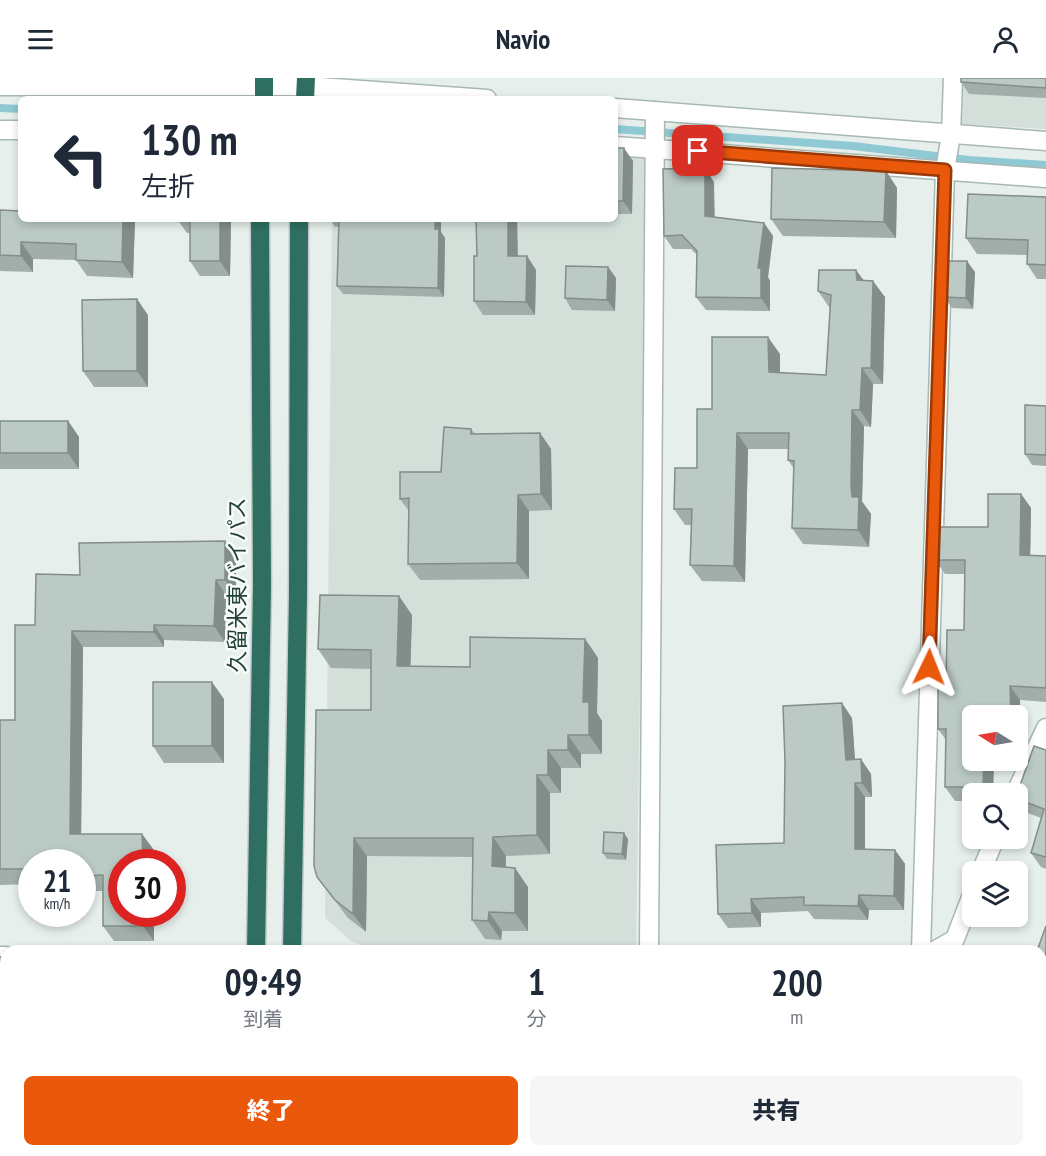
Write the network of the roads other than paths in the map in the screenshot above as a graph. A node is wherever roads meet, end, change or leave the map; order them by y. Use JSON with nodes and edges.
{"nodes":[{"id":1,"x":953,"y":78,"type":"edge"},
{"id":2,"x":61,"y":82,"type":"edge"},
{"id":3,"x":0,"y":86,"type":"edge"},
{"id":4,"x":264,"y":89,"type":"edge"},
{"id":5,"x":306,"y":89,"type":"edge"},
{"id":6,"x":433,"y":96,"type":"edge"},
{"id":7,"x":618,"y":108,"type":"edge"},
{"id":8,"x":655,"y":111,"type":"junction"},
{"id":9,"x":0,"y":130,"type":"edge"},
{"id":10,"x":18,"y":130,"type":"edge"},
{"id":11,"x":951,"y":135,"type":"junction"},
{"id":12,"x":1046,"y":141,"type":"edge"},
{"id":13,"x":618,"y":146,"type":"edge"},
{"id":14,"x":653,"y":148,"type":"junction"},
{"id":15,"x":945,"y":170,"type":"junction"},
{"id":16,"x":1046,"y":178,"type":"edge"},
{"id":17,"x":260,"y":222,"type":"edge"},
{"id":18,"x":299,"y":222,"type":"edge"},
{"id":19,"x":1046,"y":728,"type":"edge"},
{"id":20,"x":1021,"y":783,"type":"edge"},
{"id":21,"x":962,"y":921,"type":"edge"},
{"id":22,"x":256,"y":945,"type":"edge"},
{"id":23,"x":292,"y":945,"type":"edge"},
{"id":24,"x":649,"y":945,"type":"edge"},
{"id":25,"x":921,"y":945,"type":"edge"},
{"id":26,"x":944,"y":945,"type":"edge"}],
"edges":[{"from":1,"to":11,"type":"street"},
{"from":2,"to":3,"type":"street"},
{"from":2,"to":4,"type":"street"},
{"from":4,"to":5,"type":"street"},
{"from":5,"to":6,"type":"street"},
{"from":7,"to":8,"type":"street"},
{"from":8,"to":11,"type":"street"},
{"from":8,"to":14,"type":"street"},
{"from":9,"to":10,"type":"street"},
{"from":11,"to":12,"type":"street"},
{"from":11,"to":15,"type":"street"},
{"from":13,"to":14,"type":"street"},
{"from":14,"to":15,"type":"street"},
{"from":14,"to":24,"type":"street"},
{"from":15,"to":16,"type":"street"},
{"from":15,"to":25,"type":"street"},
{"from":17,"to":22,"type":"highway","name":"久留米東バイパス"},
{"from":18,"to":23,"type":"highway"},
{"from":19,"to":20,"type":"street"},
{"from":21,"to":26,"type":"street"}]}
